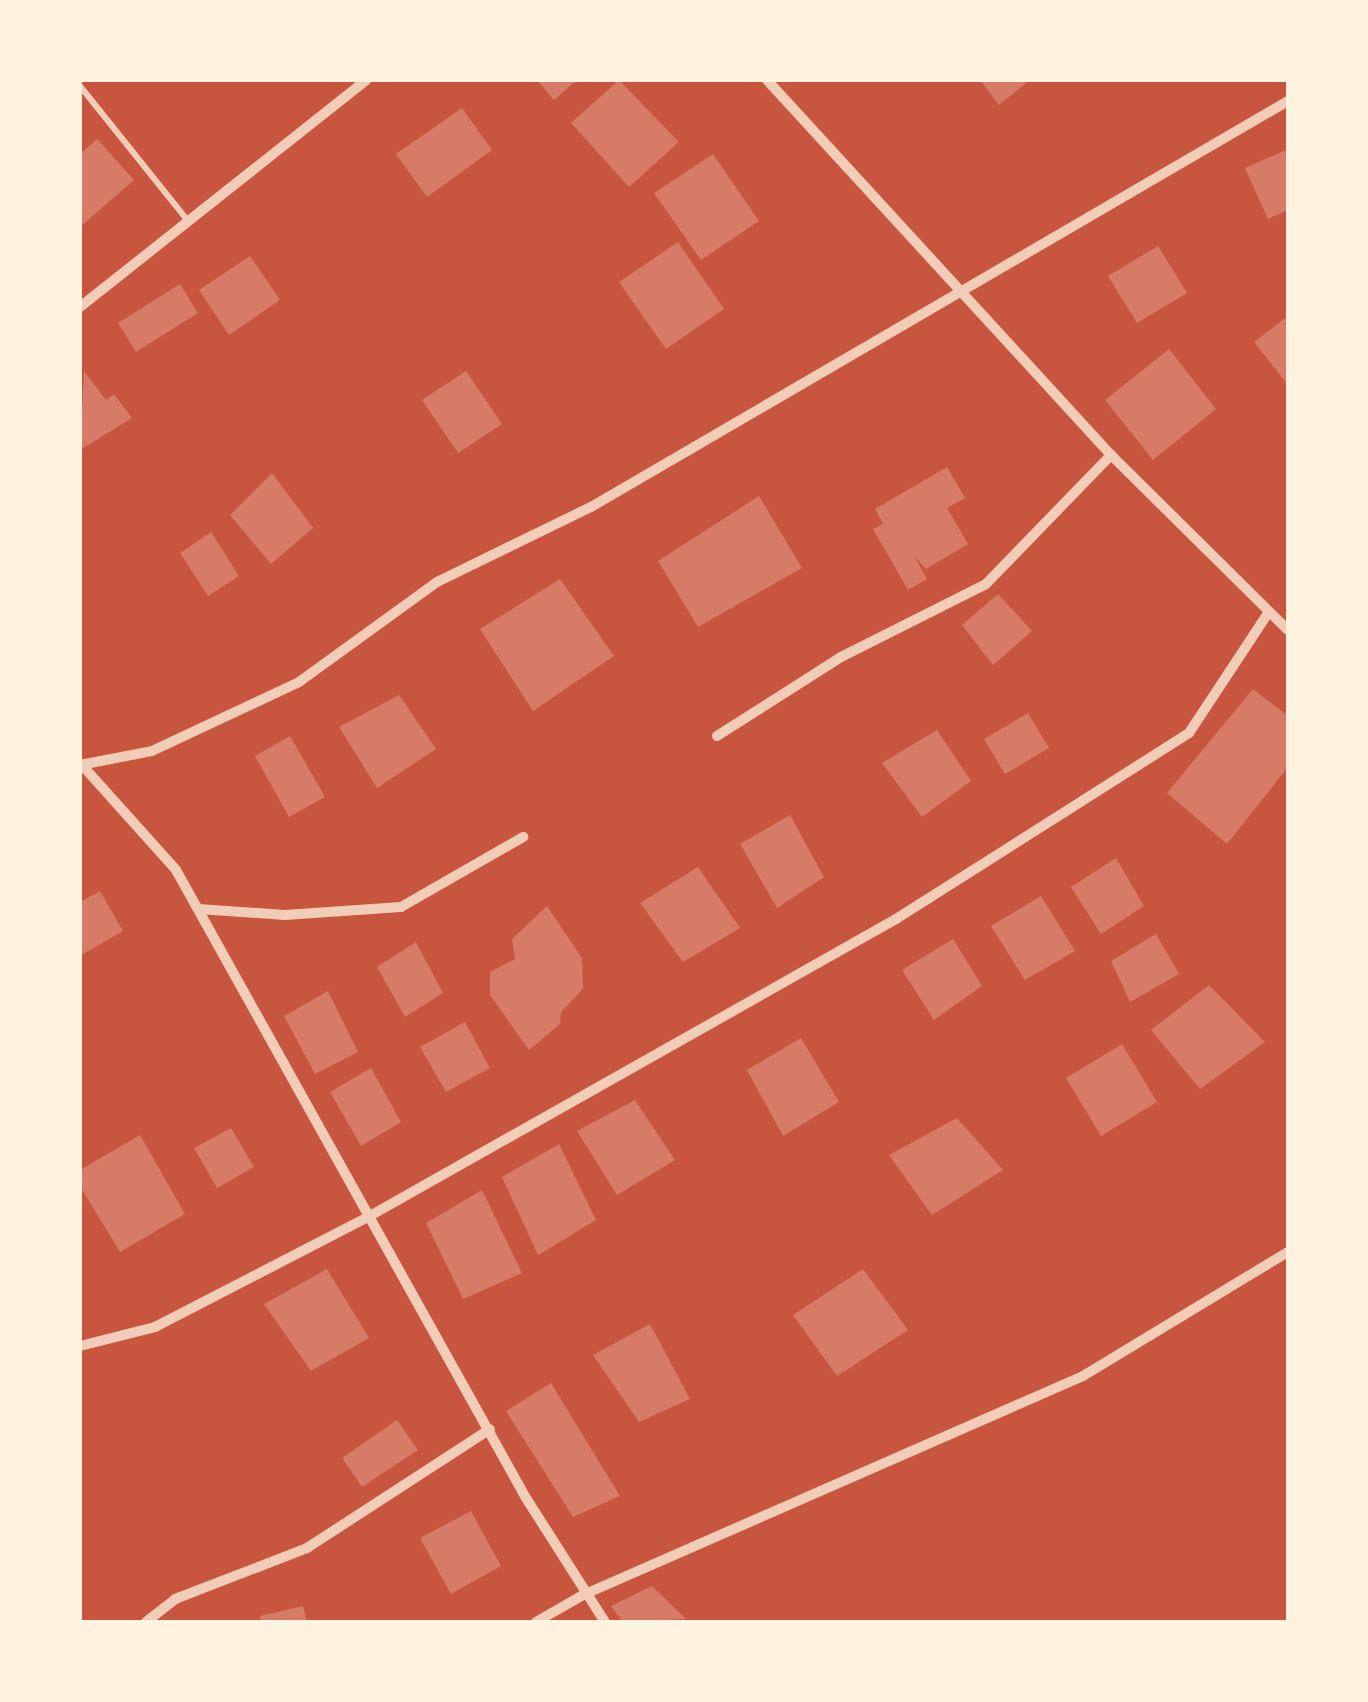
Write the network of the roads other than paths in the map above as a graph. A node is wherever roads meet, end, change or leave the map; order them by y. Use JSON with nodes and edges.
{"nodes":[{"id":1,"x":366,"y":80,"type":"edge"},
{"id":2,"x":767,"y":80,"type":"edge"},
{"id":3,"x":80,"y":86,"type":"edge"},
{"id":4,"x":1288,"y":101,"type":"edge"},
{"id":5,"x":188,"y":221,"type":"junction"},
{"id":6,"x":961,"y":292,"type":"junction"},
{"id":7,"x":80,"y":307,"type":"edge"},
{"id":8,"x":1111,"y":455,"type":"junction"},
{"id":9,"x":1268,"y":614,"type":"junction"},
{"id":10,"x":1288,"y":630,"type":"edge"},
{"id":11,"x":717,"y":736,"type":"dead end"},
{"id":12,"x":80,"y":764,"type":"edge"},
{"id":13,"x":523,"y":838,"type":"dead end"},
{"id":14,"x":198,"y":909,"type":"junction"},
{"id":15,"x":368,"y":1217,"type":"junction"},
{"id":16,"x":1288,"y":1252,"type":"edge"},
{"id":17,"x":80,"y":1346,"type":"edge"},
{"id":18,"x":490,"y":1429,"type":"junction"},
{"id":19,"x":582,"y":1595,"type":"junction"},
{"id":20,"x":146,"y":1622,"type":"edge"},
{"id":21,"x":536,"y":1622,"type":"edge"},
{"id":22,"x":605,"y":1622,"type":"edge"}],
"edges":[{"from":1,"to":5,"type":"street"},
{"from":2,"to":6,"type":"street"},
{"from":3,"to":5,"type":"lane"},
{"from":4,"to":6,"type":"street"},
{"from":5,"to":7,"type":"street"},
{"from":6,"to":8,"type":"street"},
{"from":6,"to":12,"type":"street"},
{"from":8,"to":9,"type":"street"},
{"from":8,"to":11,"type":"street"},
{"from":9,"to":10,"type":"street"},
{"from":9,"to":15,"type":"street"},
{"from":12,"to":14,"type":"street"},
{"from":13,"to":14,"type":"street"},
{"from":14,"to":15,"type":"street"},
{"from":15,"to":17,"type":"street"},
{"from":15,"to":18,"type":"street"},
{"from":16,"to":19,"type":"street"},
{"from":18,"to":19,"type":"street"},
{"from":18,"to":20,"type":"street"},
{"from":19,"to":21,"type":"street"},
{"from":19,"to":22,"type":"street"}]}
